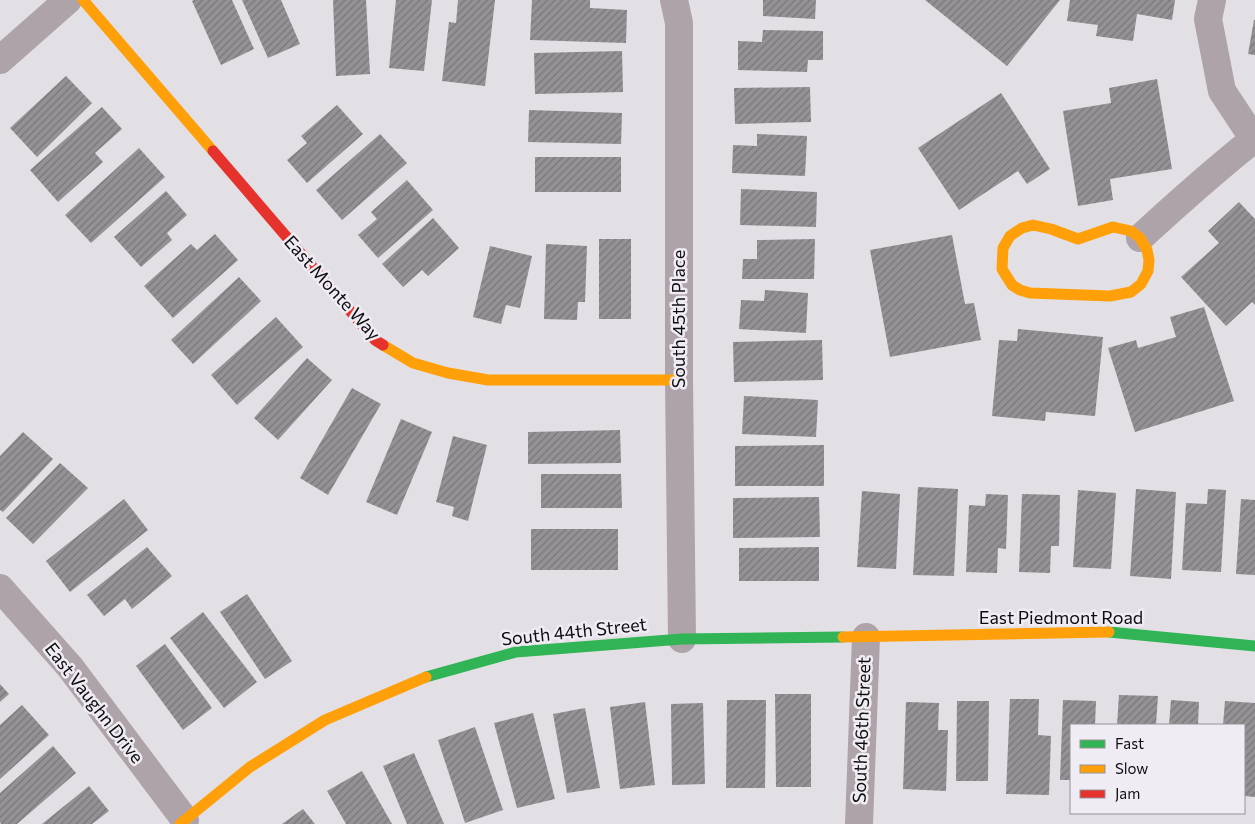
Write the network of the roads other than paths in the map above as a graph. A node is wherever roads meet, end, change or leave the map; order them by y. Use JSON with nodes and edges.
{"nodes":[{"id":1,"x":68,"y":0,"type":"edge"},
{"id":2,"x":83,"y":0,"type":"edge"},
{"id":3,"x":674,"y":0,"type":"edge"},
{"id":4,"x":1212,"y":0,"type":"edge"},
{"id":5,"x":0,"y":60,"type":"edge"},
{"id":6,"x":1254,"y":141,"type":"edge"},
{"id":7,"x":1140,"y":238,"type":"junction"},
{"id":8,"x":679,"y":380,"type":"junction"},
{"id":9,"x":0,"y":588,"type":"edge"},
{"id":10,"x":866,"y":637,"type":"junction"},
{"id":11,"x":682,"y":639,"type":"junction"},
{"id":12,"x":1255,"y":646,"type":"edge"},
{"id":13,"x":182,"y":822,"type":"edge"},
{"id":14,"x":859,"y":824,"type":"edge"}],
"edges":[{"from":1,"to":5,"type":"street"},
{"from":2,"to":8,"type":"street","name":"East Monte Way"},
{"from":3,"to":8,"type":"street","name":"South 45th Place"},
{"from":4,"to":6,"type":"street"},
{"from":6,"to":7,"type":"street"},
{"from":7,"to":7,"type":"street"},
{"from":8,"to":11,"type":"street","name":"South 45th Place"},
{"from":9,"to":13,"type":"street","name":"East Vaughn Drive"},
{"from":10,"to":11,"type":"street","name":"South 44th Street"},
{"from":10,"to":12,"type":"street","name":"East Piedmont Road"},
{"from":10,"to":14,"type":"street","name":"South 46th Street"},
{"from":11,"to":13,"type":"street","name":"South 44th Street"}]}
